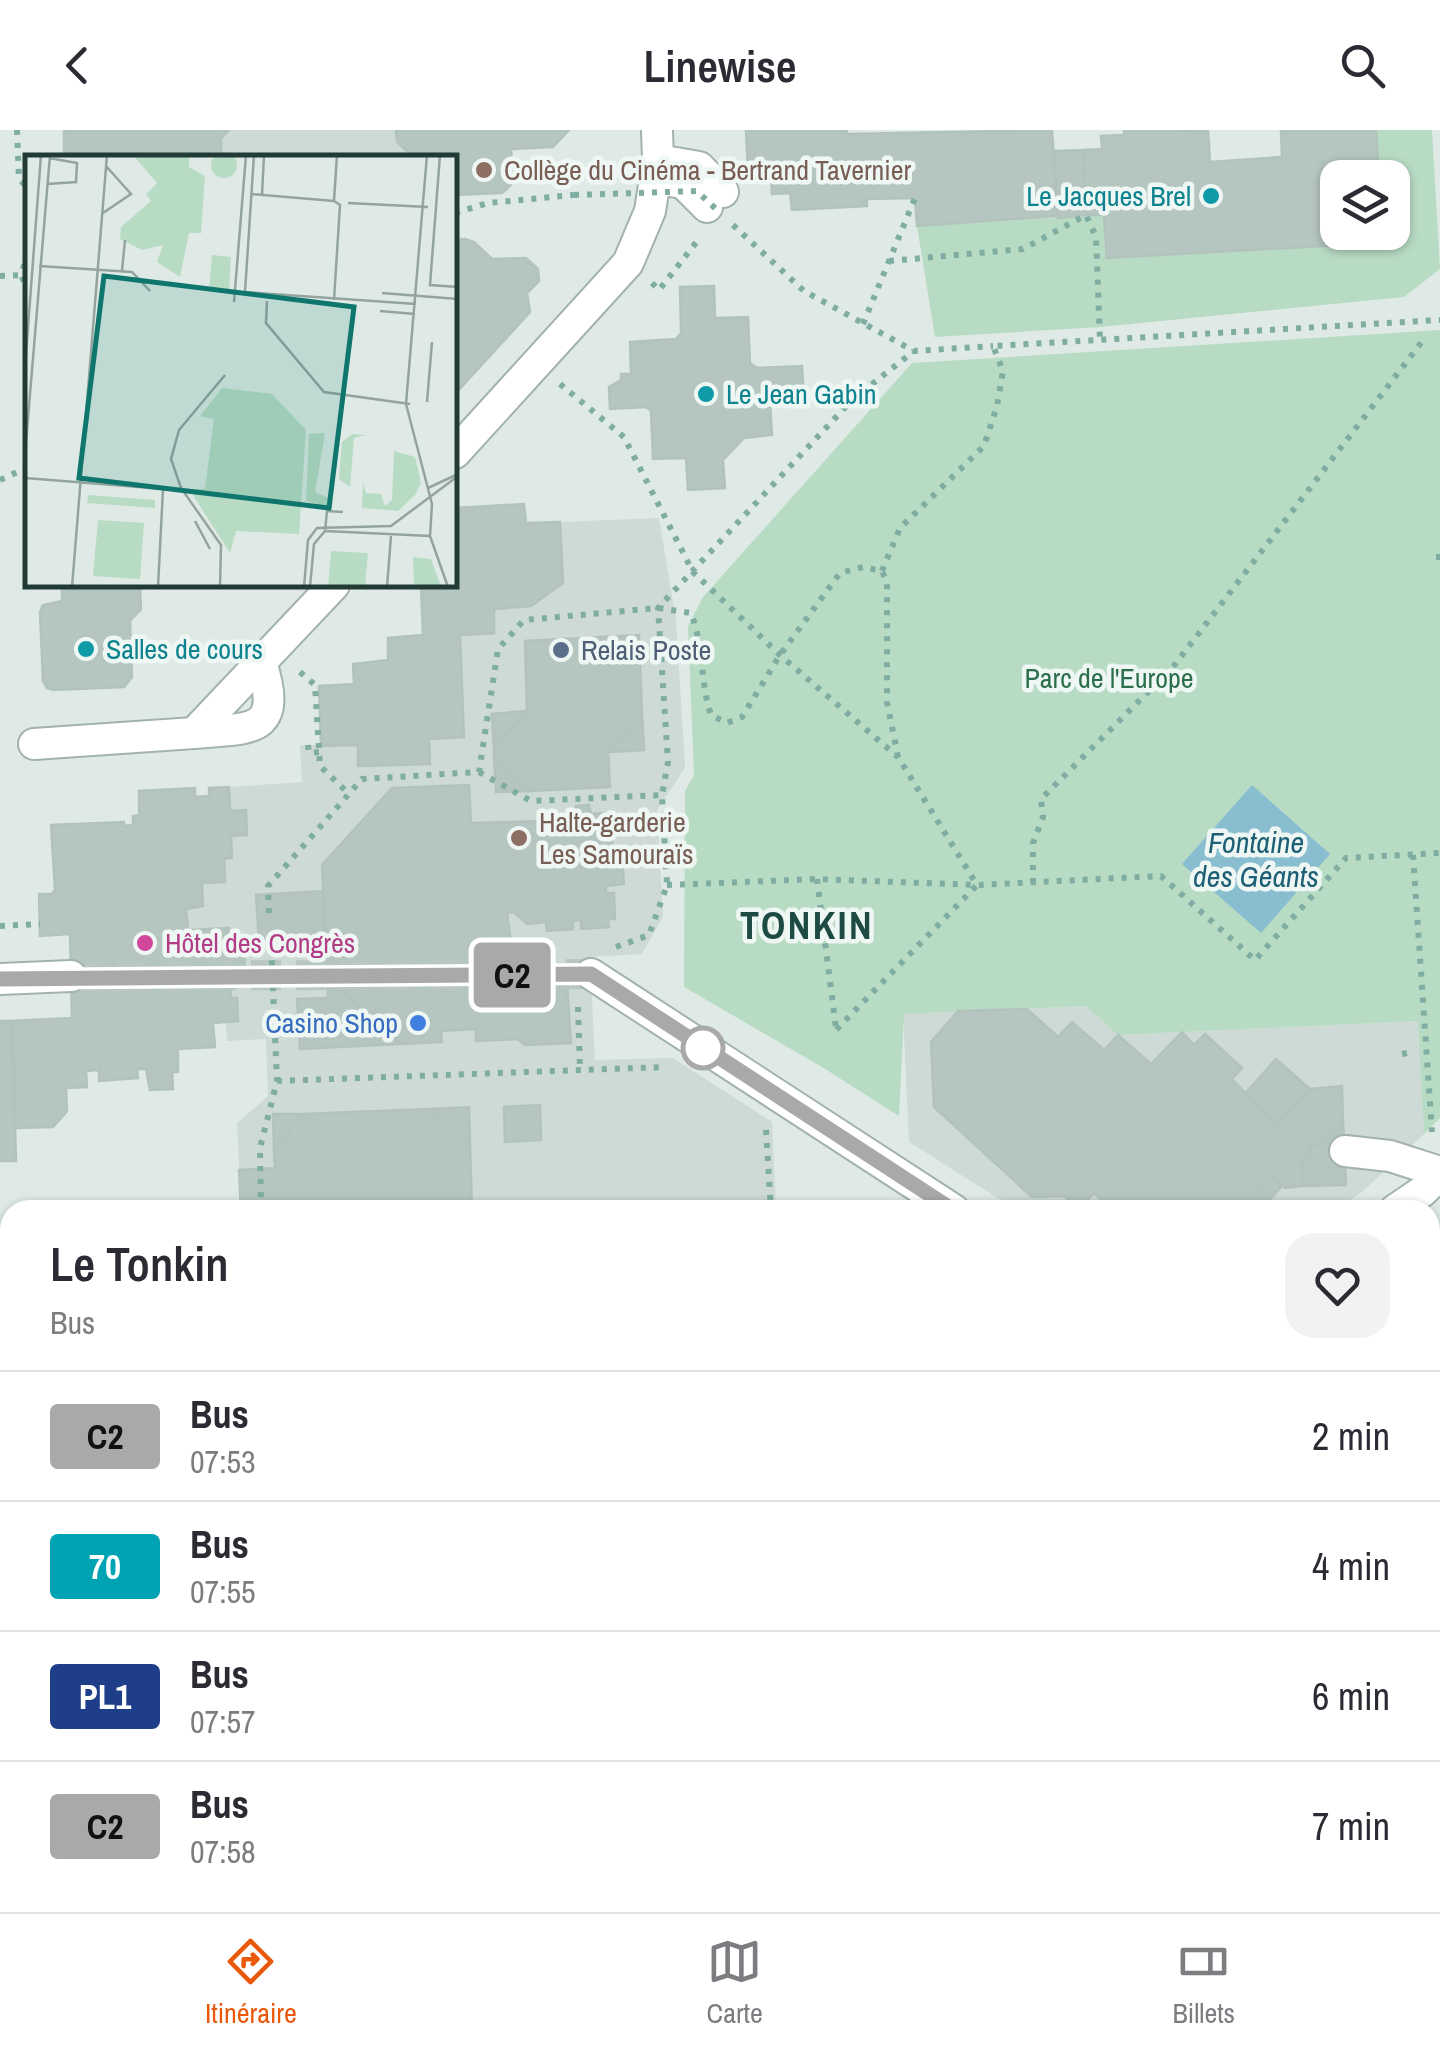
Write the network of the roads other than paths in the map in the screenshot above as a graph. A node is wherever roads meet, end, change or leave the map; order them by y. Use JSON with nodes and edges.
{"nodes":[{"id":1,"x":657,"y":156,"type":"edge"},
{"id":2,"x":717,"y":204,"type":"road end"},
{"id":3,"x":458,"y":450,"type":"edge"},
{"id":4,"x":331,"y":588,"type":"edge"},
{"id":5,"x":34,"y":744,"type":"dead end"},
{"id":6,"x":591,"y":974,"type":"tunnel mouth"},
{"id":7,"x":71,"y":976,"type":"tunnel mouth"},
{"id":8,"x":0,"y":979,"type":"edge"},
{"id":9,"x":1345,"y":1152,"type":"dead end"},
{"id":10,"x":1440,"y":1173,"type":"edge"},
{"id":11,"x":939,"y":1200,"type":"edge"},
{"id":12,"x":1410,"y":1200,"type":"edge"}],
"edges":[{"from":1,"to":2,"type":"street"},
{"from":1,"to":3,"type":"street"},
{"from":4,"to":5,"type":"street"},
{"from":6,"to":11,"type":"street"},
{"from":7,"to":8,"type":"street"},
{"from":9,"to":10,"type":"street"},
{"from":10,"to":12,"type":"street"}]}
